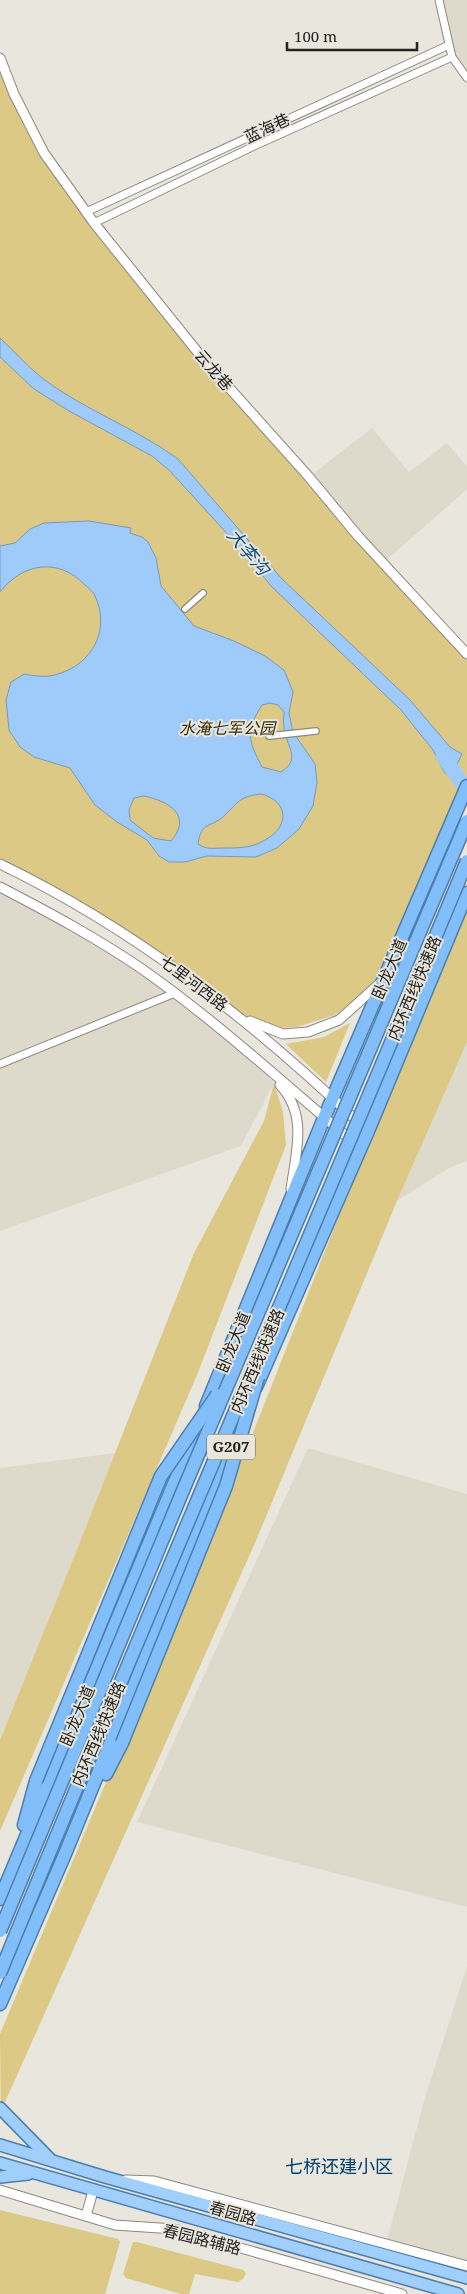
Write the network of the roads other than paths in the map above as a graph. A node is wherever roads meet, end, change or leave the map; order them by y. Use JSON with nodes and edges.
{"nodes":[{"id":1,"x":439,"y":0,"type":"edge"},
{"id":2,"x":449,"y":45,"type":"junction"},
{"id":3,"x":452,"y":57,"type":"junction"},
{"id":4,"x":0,"y":58,"type":"edge"},
{"id":5,"x":2,"y":68,"type":"edge"},
{"id":6,"x":467,"y":78,"type":"edge"},
{"id":7,"x":86,"y":212,"type":"junction"},
{"id":8,"x":94,"y":223,"type":"junction"},
{"id":9,"x":203,"y":593,"type":"dead end"},
{"id":10,"x":185,"y":609,"type":"dead end"},
{"id":11,"x":467,"y":654,"type":"edge"},
{"id":12,"x":316,"y":731,"type":"dead end"},
{"id":13,"x":269,"y":736,"type":"dead end"},
{"id":14,"x":467,"y":786,"type":"edge"},
{"id":15,"x":467,"y":821,"type":"edge"},
{"id":16,"x":467,"y":861,"type":"edge"},
{"id":17,"x":0,"y":864,"type":"edge"},
{"id":18,"x":0,"y":887,"type":"edge"},
{"id":19,"x":467,"y":893,"type":"edge"},
{"id":20,"x":384,"y":980,"type":"junction"},
{"id":21,"x":175,"y":993,"type":"junction"},
{"id":22,"x":240,"y":1017,"type":"junction"},
{"id":23,"x":253,"y":1055,"type":"junction"},
{"id":24,"x":0,"y":1064,"type":"edge"},
{"id":25,"x":333,"y":1098,"type":"junction"},
{"id":26,"x":324,"y":1118,"type":"junction"},
{"id":27,"x":368,"y":1131,"type":"junction"},
{"id":28,"x":360,"y":1148,"type":"junction"},
{"id":29,"x":289,"y":1205,"type":"junction"},
{"id":30,"x":275,"y":1320,"type":"junction"},
{"id":31,"x":232,"y":1375,"type":"junction"},
{"id":32,"x":65,"y":1854,"type":"junction"},
{"id":33,"x":11,"y":1874,"type":"junction"},
{"id":34,"x":0,"y":1899,"type":"edge"},
{"id":35,"x":0,"y":1931,"type":"edge"},
{"id":36,"x":0,"y":1973,"type":"edge"},
{"id":37,"x":0,"y":2004,"type":"edge"},
{"id":38,"x":0,"y":2108,"type":"edge"},
{"id":39,"x":0,"y":2145,"type":"edge"},
{"id":40,"x":51,"y":2160,"type":"junction"},
{"id":41,"x":0,"y":2163,"type":"edge"},
{"id":42,"x":34,"y":2174,"type":"junction"},
{"id":43,"x":0,"y":2177,"type":"edge"},
{"id":44,"x":0,"y":2190,"type":"edge"},
{"id":45,"x":93,"y":2191,"type":"junction"},
{"id":46,"x":86,"y":2216,"type":"junction"},
{"id":47,"x":376,"y":2247,"type":"junction"},
{"id":48,"x":467,"y":2266,"type":"edge"},
{"id":49,"x":369,"y":2269,"type":"junction"},
{"id":50,"x":467,"y":2278,"type":"edge"},
{"id":51,"x":361,"y":2282,"type":"junction"},
{"id":52,"x":402,"y":2294,"type":"edge"},
{"id":53,"x":458,"y":2294,"type":"edge"}],
"edges":[{"from":1,"to":2,"type":"street"},
{"from":2,"to":3,"type":"street"},
{"from":2,"to":7,"type":"street","name":"蓝海巷"},
{"from":3,"to":6,"type":"street"},
{"from":3,"to":8,"type":"street","name":"蓝海巷"},
{"from":4,"to":5,"type":"street","name":"云龙巷"},
{"from":5,"to":7,"type":"street","name":"云龙巷"},
{"from":7,"to":8,"type":"street","name":"云龙巷"},
{"from":8,"to":11,"type":"street","name":"云龙巷"},
{"from":9,"to":10,"type":"street"},
{"from":12,"to":13,"type":"street"},
{"from":14,"to":20,"type":"highway","name":"卧龙大道","number":"G207"},
{"from":15,"to":31,"type":"highway","name":"内环西线快速路","bridge":true},
{"from":16,"to":30,"type":"highway","name":"内环西线快速路","bridge":true},
{"from":17,"to":22,"type":"street","name":"七里河西路"},
{"from":18,"to":21,"type":"street","name":"七里河西路"},
{"from":19,"to":27,"type":"highway","number":"G207"},
{"from":20,"to":22,"type":"street"},
{"from":20,"to":25,"type":"highway","name":"卧龙大道","number":"G207"},
{"from":21,"to":23,"type":"street","name":"七里河西路"},
{"from":21,"to":24,"type":"street"},
{"from":22,"to":25,"type":"street","name":"七里河西路"},
{"from":23,"to":26,"type":"street","name":"七里河西路"},
{"from":23,"to":29,"type":"street"},
{"from":25,"to":26,"type":"highway","name":"卧龙大道","number":"G207"},
{"from":25,"to":27,"type":"street","name":"七里河西路"},
{"from":26,"to":28,"type":"street","name":"七里河西路"},
{"from":26,"to":29,"type":"highway","name":"卧龙大道","number":"G207"},
{"from":27,"to":28,"type":"highway","number":"G207"},
{"from":28,"to":32,"type":"highway","number":"G207"},
{"from":29,"to":33,"type":"highway","name":"卧龙大道","number":"G207"},
{"from":30,"to":32,"type":"highway","bridge":true},
{"from":30,"to":36,"type":"highway","name":"内环西线快速路","bridge":true},
{"from":31,"to":33,"type":"highway","bridge":true},
{"from":31,"to":35,"type":"highway","name":"内环西线快速路","bridge":true},
{"from":32,"to":37,"type":"highway","number":"G207"},
{"from":33,"to":34,"type":"highway","name":"卧龙大道","number":"G207"},
{"from":38,"to":40,"type":"main road"},
{"from":39,"to":40,"type":"main road","name":"春园路"},
{"from":40,"to":47,"type":"main road","name":"春园路"},
{"from":41,"to":42,"type":"main road","name":"春园路"},
{"from":42,"to":43,"type":"main road"},
{"from":42,"to":45,"type":"main road","name":"春园路"},
{"from":44,"to":46,"type":"street","name":"春园路辅路"},
{"from":45,"to":46,"type":"street"},
{"from":45,"to":49,"type":"main road","name":"春园路"},
{"from":46,"to":51,"type":"street","name":"春园路辅路"},
{"from":47,"to":48,"type":"street"},
{"from":47,"to":50,"type":"main road","name":"春园路"},
{"from":49,"to":51,"type":"street"},
{"from":49,"to":53,"type":"main road","name":"春园路"},
{"from":51,"to":52,"type":"street","name":"春园路辅路"}]}
